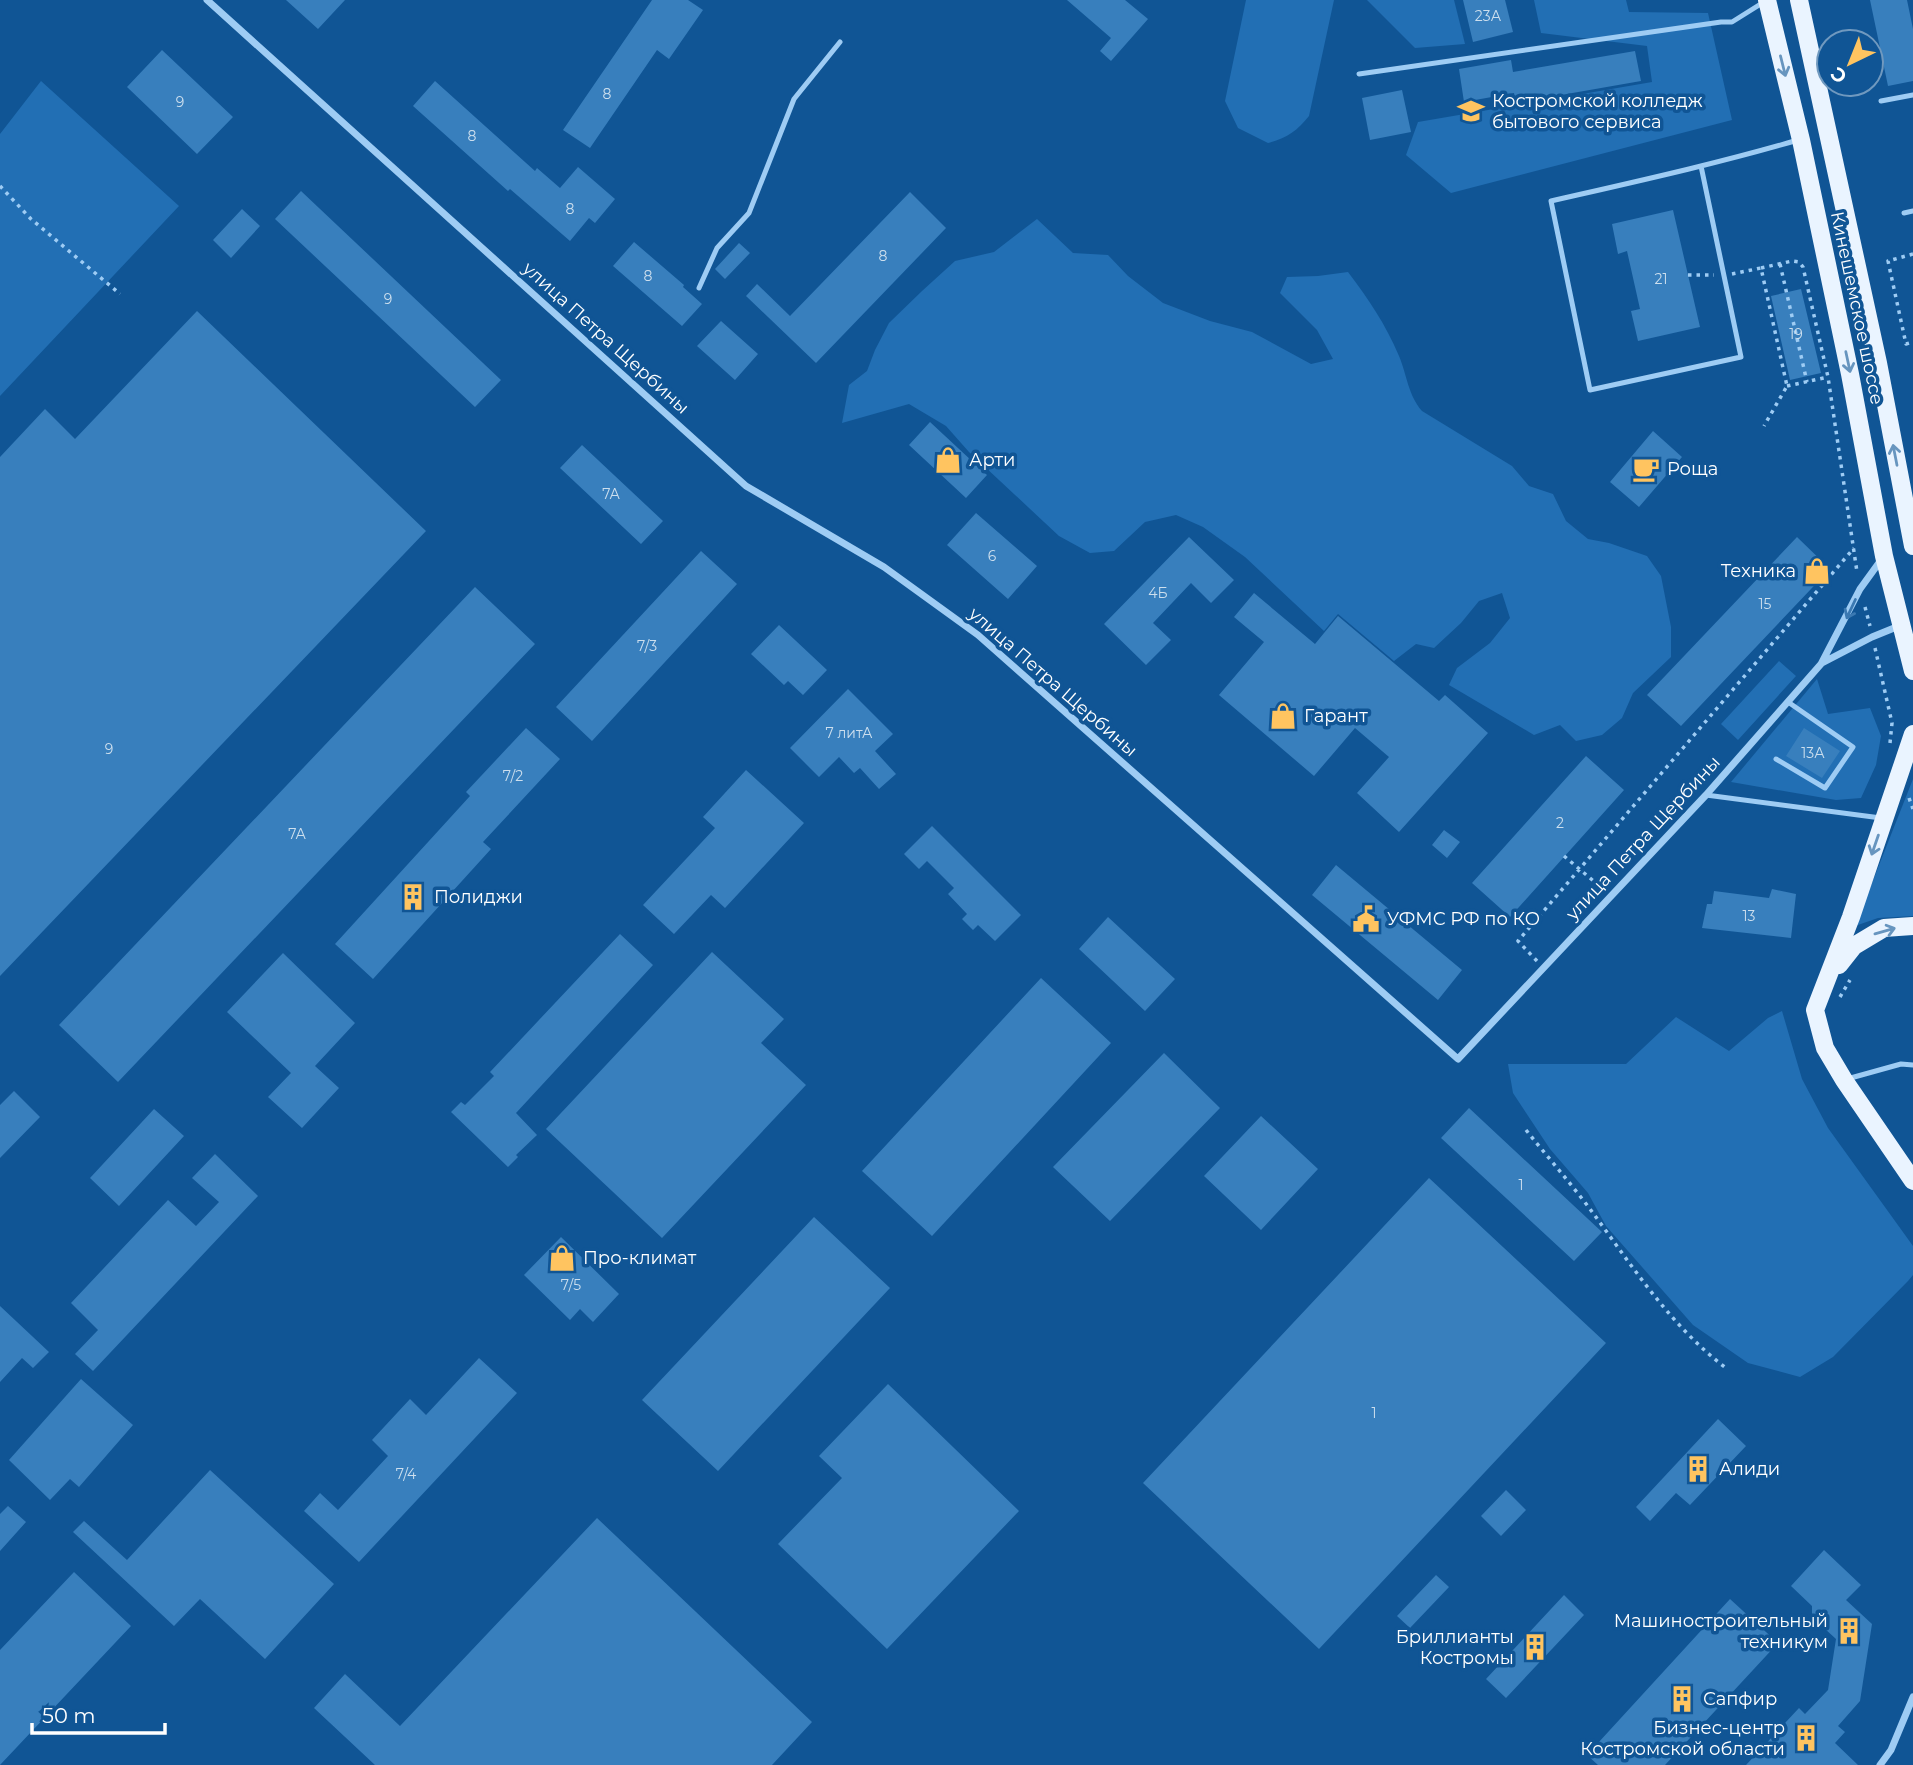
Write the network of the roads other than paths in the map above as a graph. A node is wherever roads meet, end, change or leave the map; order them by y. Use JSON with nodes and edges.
{"nodes":[{"id":1,"x":207,"y":0,"type":"edge"},
{"id":2,"x":1767,"y":0,"type":"edge"},
{"id":3,"x":1799,"y":0,"type":"edge"},
{"id":4,"x":840,"y":42,"type":"dead end"},
{"id":5,"x":1359,"y":74,"type":"dead end"},
{"id":6,"x":1913,"y":95,"type":"edge"},
{"id":7,"x":1881,"y":102,"type":"dead end"},
{"id":8,"x":1801,"y":139,"type":"junction"},
{"id":9,"x":1702,"y":166,"type":"junction"},
{"id":10,"x":1913,"y":211,"type":"edge"},
{"id":11,"x":1904,"y":213,"type":"dead end"},
{"id":12,"x":699,"y":288,"type":"dead end"},
{"id":13,"x":1913,"y":546,"type":"edge"},
{"id":14,"x":1884,"y":556,"type":"junction"},
{"id":15,"x":1902,"y":625,"type":"junction"},
{"id":16,"x":1821,"y":664,"type":"junction"},
{"id":17,"x":1913,"y":671,"type":"edge"},
{"id":18,"x":1788,"y":702,"type":"junction"},
{"id":19,"x":1913,"y":734,"type":"edge"},
{"id":20,"x":1776,"y":759,"type":"dead end"},
{"id":21,"x":1706,"y":794,"type":"junction"},
{"id":22,"x":1885,"y":818,"type":"junction"},
{"id":23,"x":1913,"y":926,"type":"edge"},
{"id":24,"x":1828,"y":979,"type":"junction"},
{"id":25,"x":1913,"y":1065,"type":"edge"},
{"id":26,"x":1844,"y":1080,"type":"junction"},
{"id":27,"x":1910,"y":1169,"type":"edge"},
{"id":28,"x":1913,"y":1697,"type":"edge"},
{"id":29,"x":1880,"y":1765,"type":"edge"}],
"edges":[{"from":1,"to":21,"type":"street","name":"улица Петра Щербины"},
{"from":2,"to":5,"type":"lane"},
{"from":2,"to":8,"type":"main road","name":"Кинешемское шоссе","one_way":true},
{"from":13,"to":3,"type":"main road","name":"Кинешемское шоссе","one_way":true},
{"from":4,"to":12,"type":"lane"},
{"from":6,"to":7,"type":"lane"},
{"from":8,"to":9,"type":"lane"},
{"from":8,"to":14,"type":"main road","name":"Кинешемское шоссе","one_way":true},
{"from":9,"to":9,"type":"lane"},
{"from":10,"to":11,"type":"lane"},
{"from":14,"to":15,"type":"main road","name":"Кинешемское шоссе"},
{"from":14,"to":16,"type":"street","name":"улица Петра Щербины","one_way":true},
{"from":15,"to":16,"type":"street","name":"улица Петра Щербины"},
{"from":15,"to":17,"type":"main road","name":"Кинешемское шоссе"},
{"from":16,"to":18,"type":"street","name":"улица Петра Щербины"},
{"from":18,"to":20,"type":"lane"},
{"from":18,"to":21,"type":"street","name":"улица Петра Щербины"},
{"from":19,"to":22,"type":"main road"},
{"from":21,"to":22,"type":"lane"},
{"from":22,"to":24,"type":"main road","one_way":true},
{"from":24,"to":23,"type":"main road","one_way":true},
{"from":24,"to":26,"type":"main road"},
{"from":25,"to":26,"type":"lane"},
{"from":26,"to":27,"type":"main road"},
{"from":28,"to":29,"type":"street"}]}
